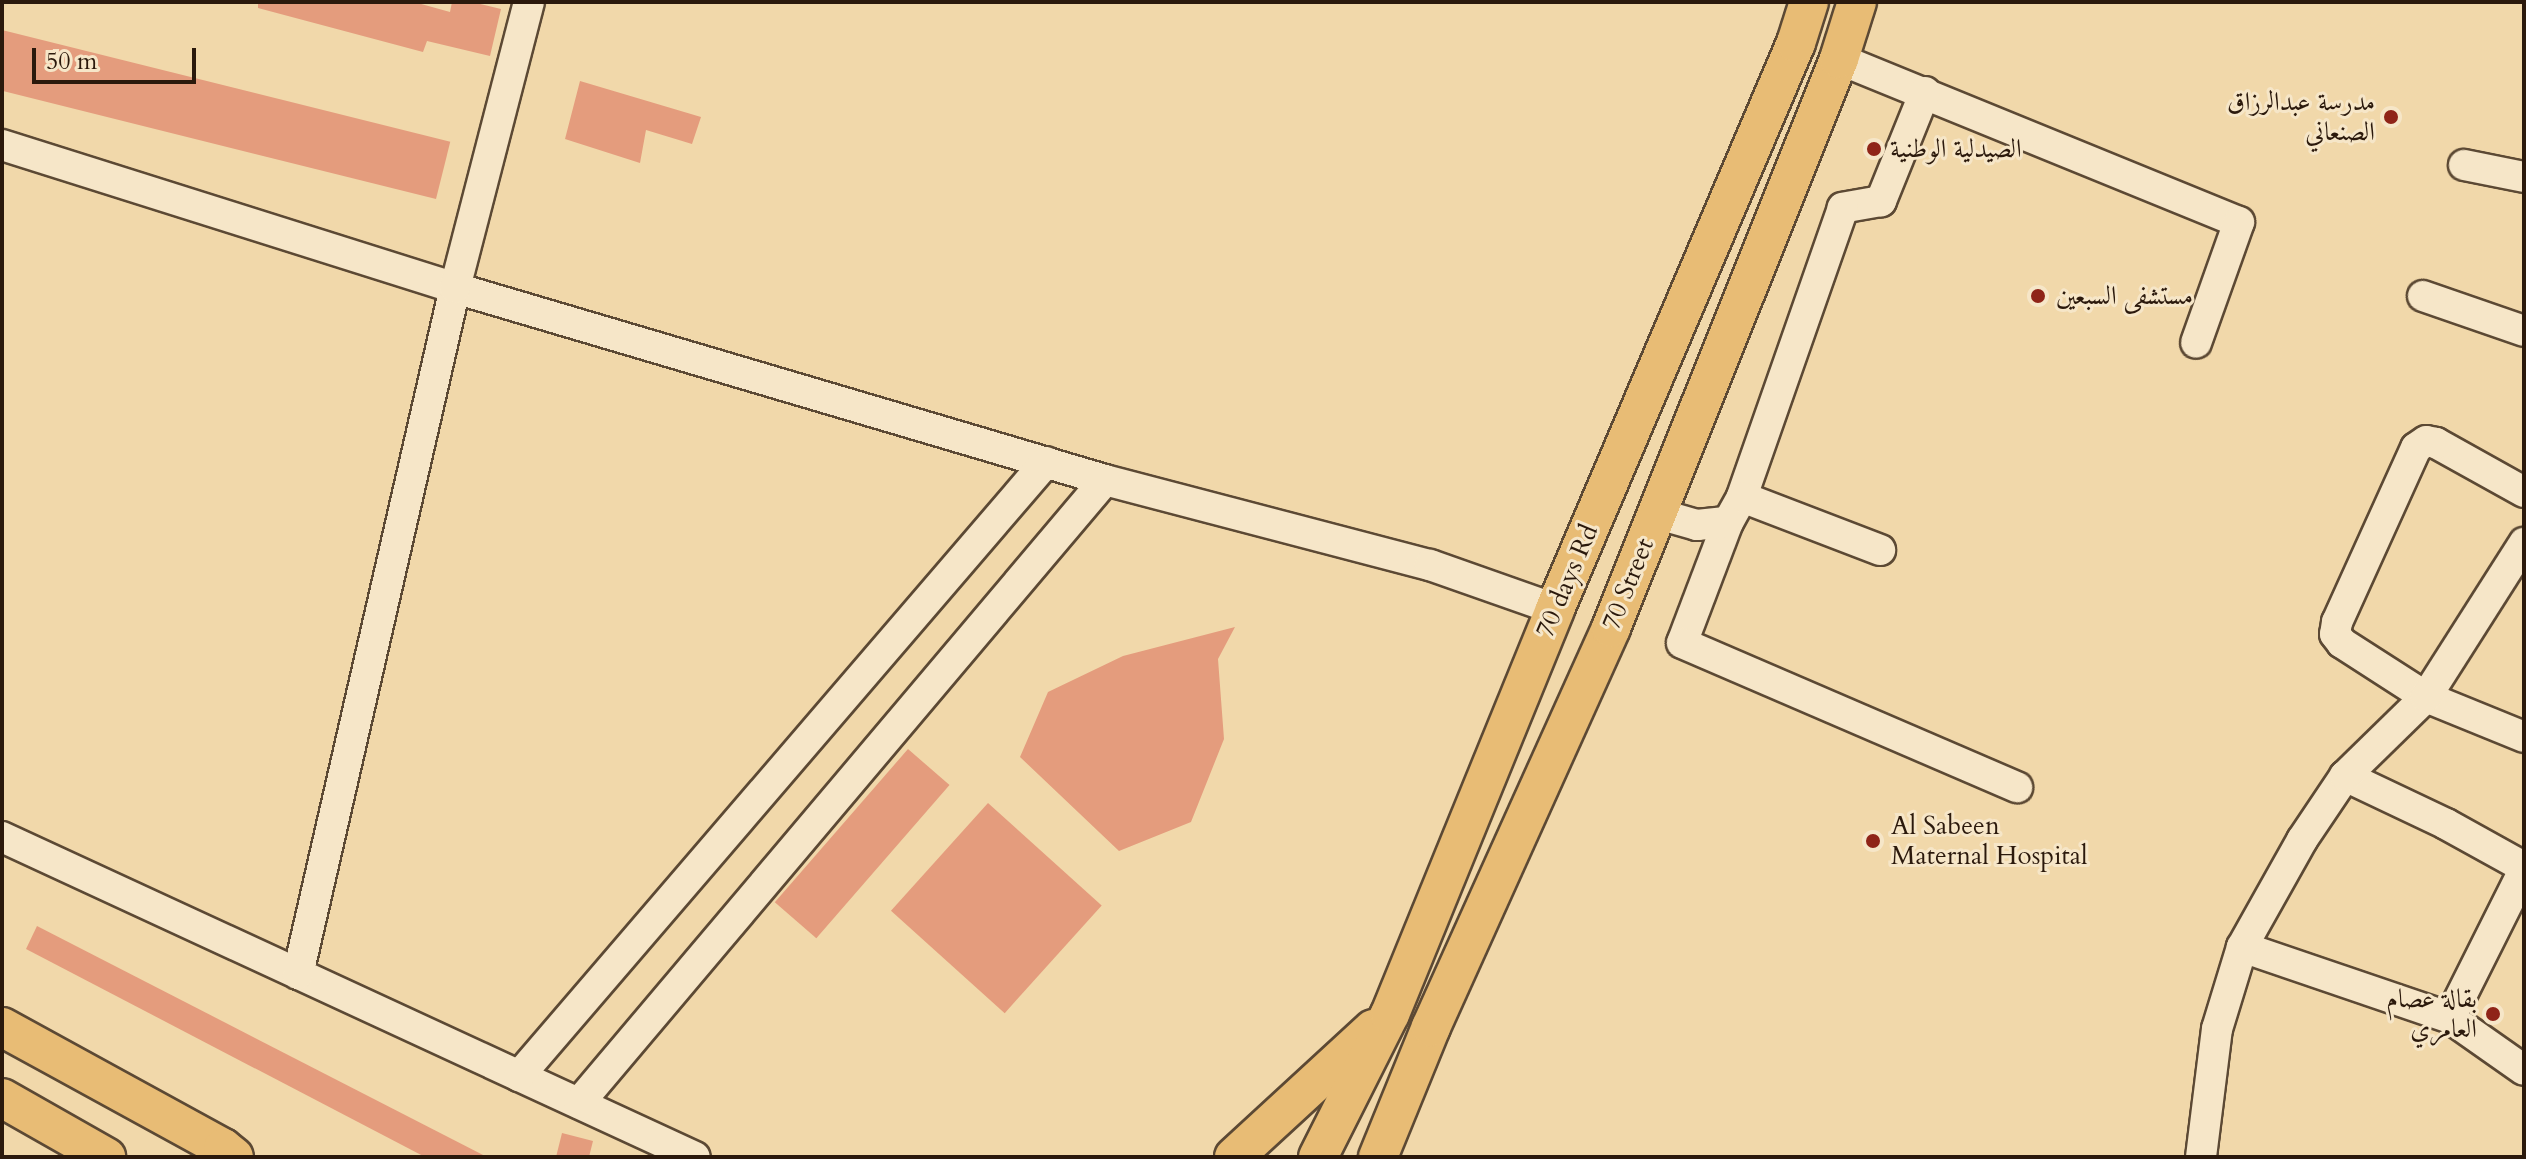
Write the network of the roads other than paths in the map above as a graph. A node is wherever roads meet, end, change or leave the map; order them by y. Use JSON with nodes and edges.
{"nodes":[{"id":1,"x":529,"y":2,"type":"edge"},
{"id":2,"x":1809,"y":2,"type":"edge"},
{"id":3,"x":1857,"y":2,"type":"edge"},
{"id":4,"x":1839,"y":59,"type":"junction"},
{"id":5,"x":1925,"y":92,"type":"junction"},
{"id":6,"x":2,"y":145,"type":"edge"},
{"id":7,"x":2464,"y":165,"type":"dead end"},
{"id":8,"x":2524,"y":177,"type":"edge"},
{"id":9,"x":455,"y":288,"type":"junction"},
{"id":10,"x":2423,"y":296,"type":"dead end"},
{"id":11,"x":2524,"y":331,"type":"edge"},
{"id":12,"x":2196,"y":343,"type":"dead end"},
{"id":13,"x":1046,"y":462,"type":"junction"},
{"id":14,"x":1105,"y":480,"type":"junction"},
{"id":15,"x":2524,"y":492,"type":"edge"},
{"id":16,"x":1735,"y":510,"type":"junction"},
{"id":17,"x":1655,"y":513,"type":"junction"},
{"id":18,"x":2524,"y":543,"type":"edge"},
{"id":19,"x":1880,"y":550,"type":"dead end"},
{"id":20,"x":1555,"y":609,"type":"junction"},
{"id":21,"x":2426,"y":697,"type":"junction"},
{"id":22,"x":2524,"y":737,"type":"edge"},
{"id":23,"x":2345,"y":776,"type":"junction"},
{"id":24,"x":2017,"y":787,"type":"dead end"},
{"id":25,"x":2,"y":837,"type":"edge"},
{"id":26,"x":2524,"y":869,"type":"edge"},
{"id":27,"x":2242,"y":947,"type":"junction"},
{"id":28,"x":298,"y":974,"type":"junction"},
{"id":29,"x":1390,"y":1014,"type":"junction"},
{"id":30,"x":2450,"y":1018,"type":"junction"},
{"id":31,"x":2,"y":1027,"type":"edge"},
{"id":32,"x":2524,"y":1070,"type":"edge"},
{"id":33,"x":519,"y":1076,"type":"junction"},
{"id":34,"x":2,"y":1098,"type":"edge"},
{"id":35,"x":579,"y":1103,"type":"junction"},
{"id":36,"x":237,"y":1154,"type":"edge"},
{"id":37,"x":106,"y":1157,"type":"edge"},
{"id":38,"x":695,"y":1157,"type":"edge"},
{"id":39,"x":1234,"y":1157,"type":"edge"},
{"id":40,"x":1318,"y":1157,"type":"edge"},
{"id":41,"x":1378,"y":1157,"type":"edge"},
{"id":42,"x":2201,"y":1157,"type":"edge"}],
"edges":[{"from":1,"to":9,"type":"street"},
{"from":2,"to":20,"type":"main road","name":"70 days Rd"},
{"from":3,"to":4,"type":"main road","name":"70 Street"},
{"from":4,"to":5,"type":"street"},
{"from":4,"to":17,"type":"main road","name":"70 Street"},
{"from":5,"to":12,"type":"street"},
{"from":5,"to":16,"type":"street"},
{"from":6,"to":9,"type":"street"},
{"from":7,"to":8,"type":"street"},
{"from":9,"to":13,"type":"street"},
{"from":9,"to":28,"type":"street"},
{"from":10,"to":11,"type":"street"},
{"from":13,"to":14,"type":"street"},
{"from":13,"to":33,"type":"street"},
{"from":14,"to":20,"type":"street"},
{"from":14,"to":35,"type":"street"},
{"from":15,"to":21,"type":"street"},
{"from":16,"to":17,"type":"street"},
{"from":16,"to":19,"type":"street"},
{"from":16,"to":24,"type":"street"},
{"from":17,"to":41,"type":"main road","name":"70 Street"},
{"from":18,"to":21,"type":"street"},
{"from":20,"to":29,"type":"main road","name":"70 days Rd"},
{"from":21,"to":22,"type":"street"},
{"from":21,"to":23,"type":"street"},
{"from":23,"to":26,"type":"street"},
{"from":23,"to":27,"type":"street"},
{"from":25,"to":28,"type":"street"},
{"from":26,"to":30,"type":"street"},
{"from":27,"to":30,"type":"street"},
{"from":27,"to":42,"type":"street"},
{"from":28,"to":33,"type":"street"},
{"from":29,"to":39,"type":"main road"},
{"from":29,"to":40,"type":"main road","name":"70 days Rd"},
{"from":30,"to":32,"type":"street"},
{"from":31,"to":36,"type":"main road"},
{"from":33,"to":35,"type":"street"},
{"from":34,"to":37,"type":"main road"},
{"from":35,"to":38,"type":"street"}]}
